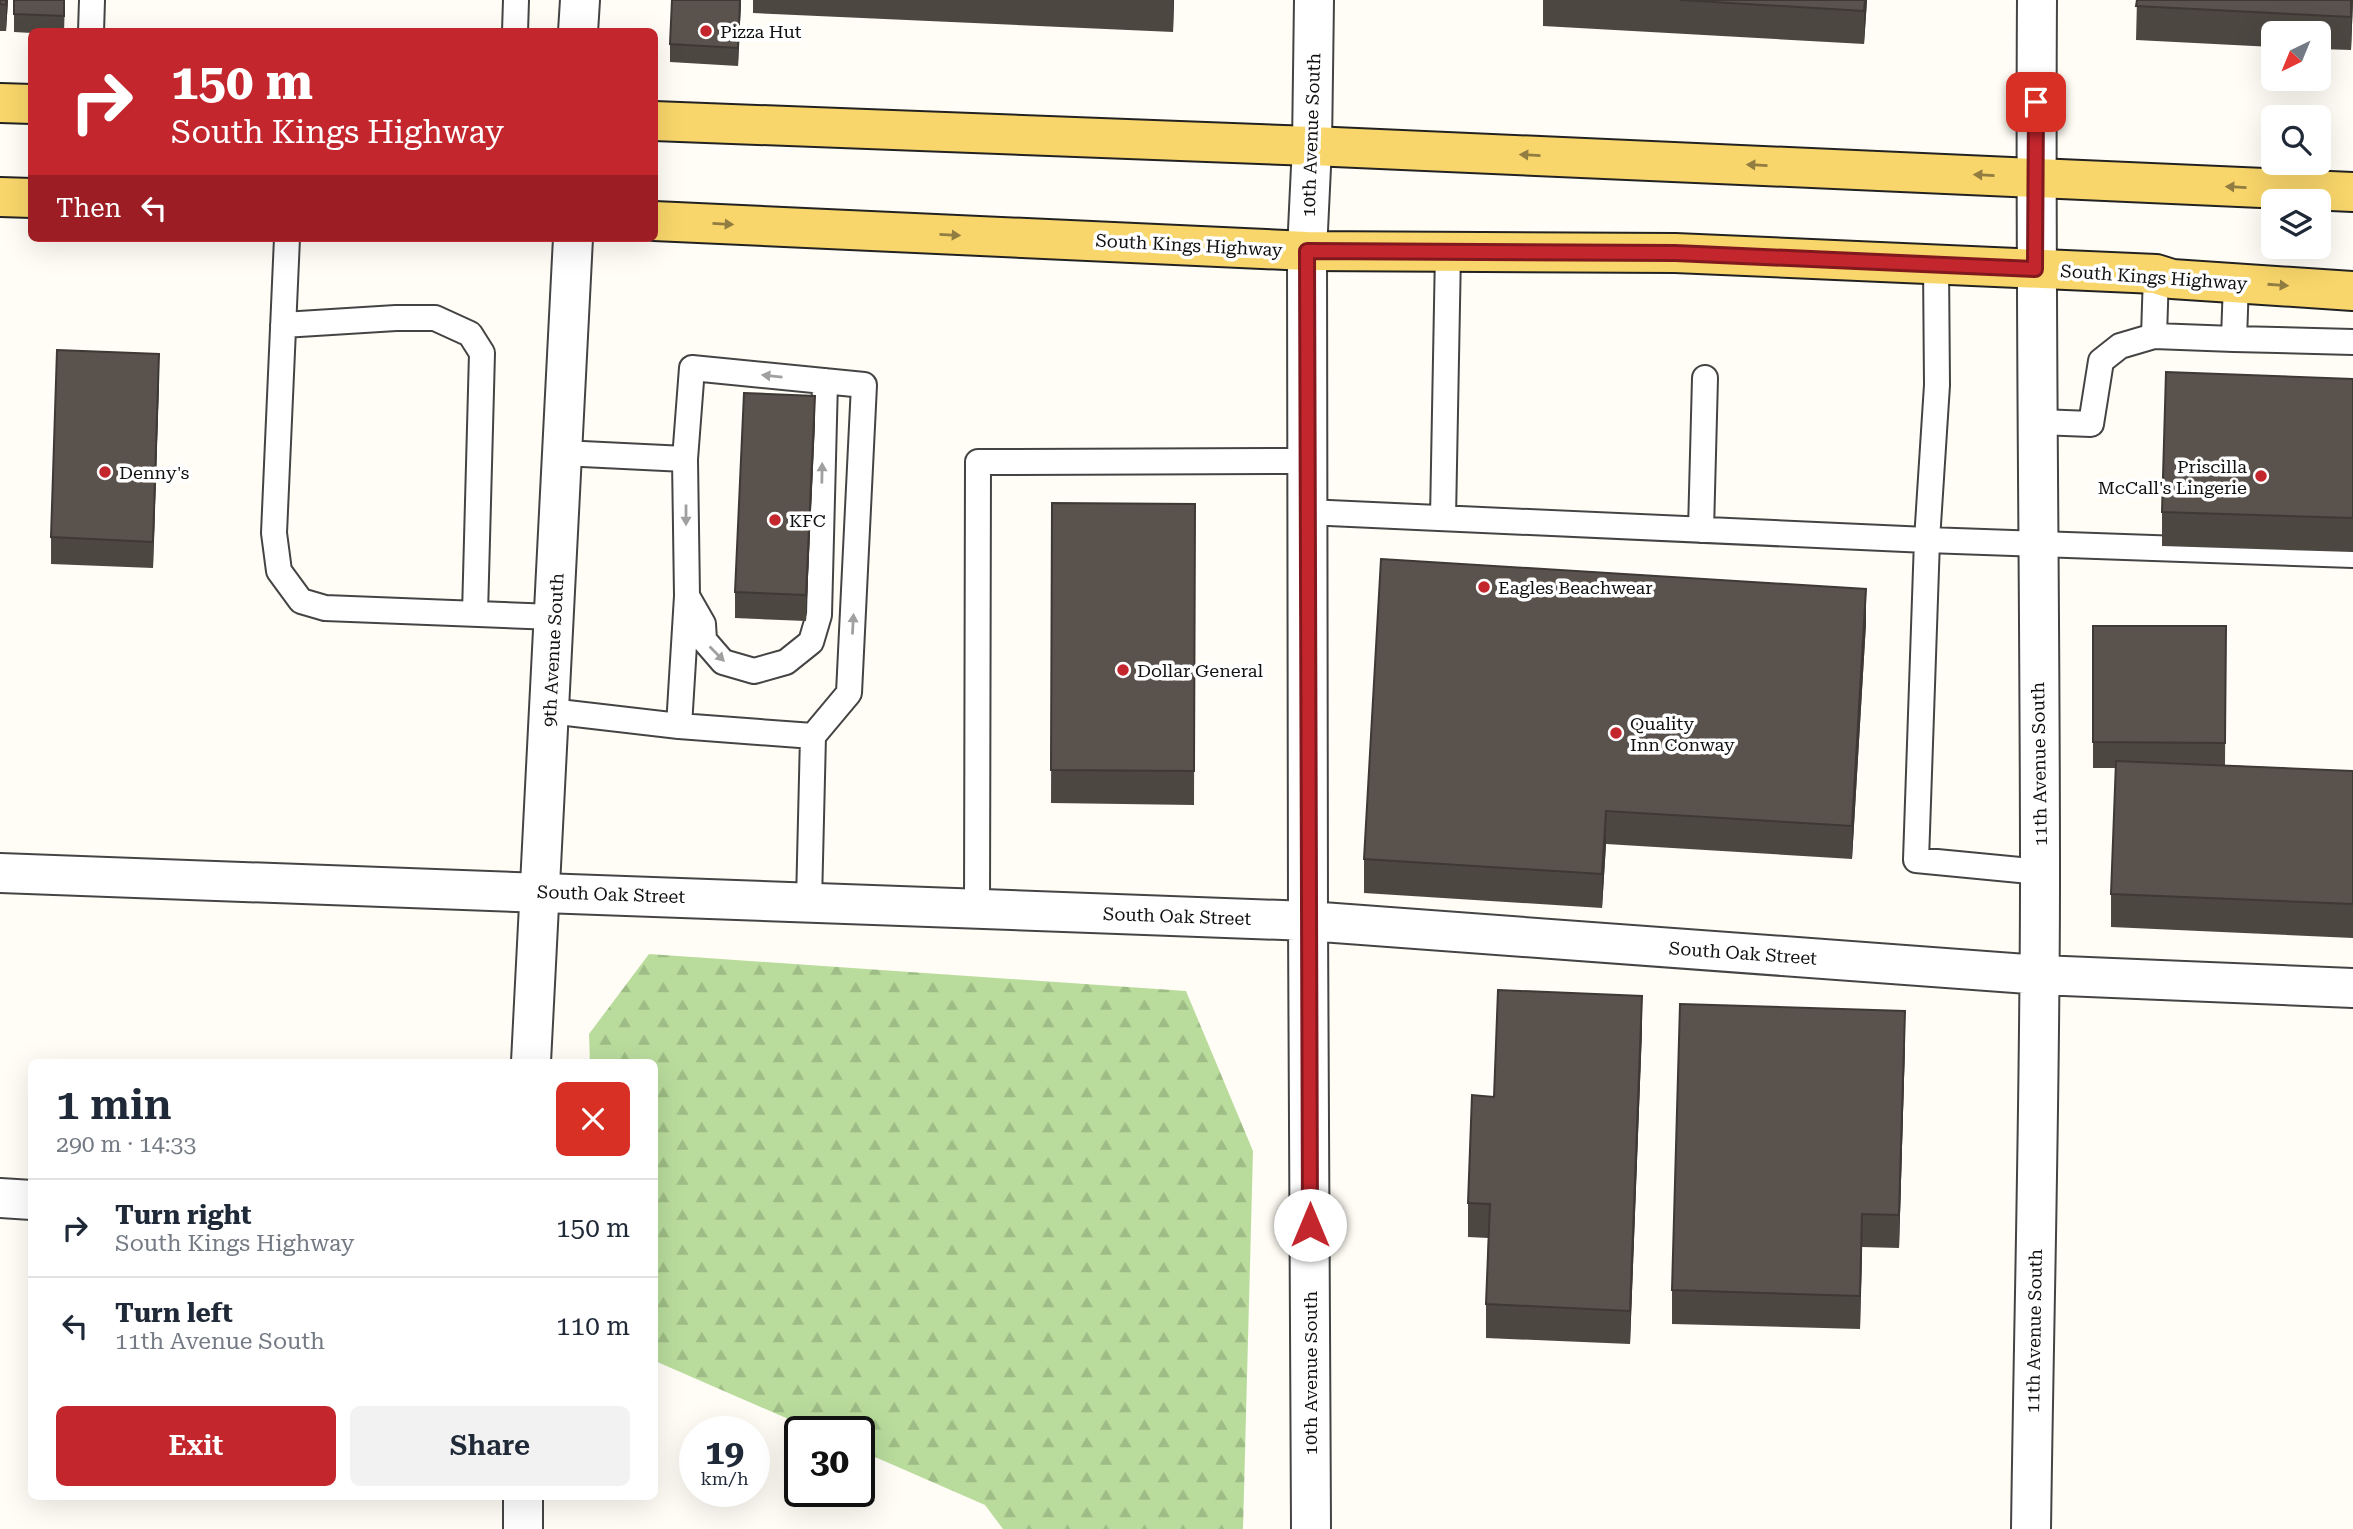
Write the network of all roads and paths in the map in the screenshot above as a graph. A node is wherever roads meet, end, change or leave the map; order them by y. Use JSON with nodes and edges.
{"nodes":[{"id":1,"x":92,"y":0,"type":"edge"},
{"id":2,"x":516,"y":0,"type":"edge"},
{"id":3,"x":580,"y":0,"type":"edge"},
{"id":4,"x":1314,"y":0,"type":"edge"},
{"id":5,"x":2037,"y":0,"type":"edge"},
{"id":6,"x":91,"y":28,"type":"edge"},
{"id":7,"x":515,"y":28,"type":"edge"},
{"id":8,"x":578,"y":28,"type":"edge"},
{"id":9,"x":0,"y":103,"type":"edge"},
{"id":10,"x":28,"y":104,"type":"edge"},
{"id":11,"x":658,"y":121,"type":"edge"},
{"id":12,"x":1312,"y":146,"type":"junction"},
{"id":13,"x":2036,"y":178,"type":"junction"},
{"id":14,"x":2353,"y":192,"type":"edge"},
{"id":15,"x":0,"y":197,"type":"edge"},
{"id":16,"x":28,"y":198,"type":"edge"},
{"id":17,"x":658,"y":221,"type":"edge"},
{"id":18,"x":287,"y":242,"type":"edge"},
{"id":19,"x":573,"y":242,"type":"edge"},
{"id":20,"x":1307,"y":251,"type":"junction"},
{"id":21,"x":1448,"y":252,"type":"junction"},
{"id":22,"x":1936,"y":265,"type":"junction"},
{"id":23,"x":2035,"y":269,"type":"junction"},
{"id":24,"x":2156,"y":274,"type":"junction"},
{"id":25,"x":2236,"y":282,"type":"junction"},
{"id":26,"x":2353,"y":291,"type":"edge"},
{"id":27,"x":284,"y":325,"type":"junction"},
{"id":28,"x":2154,"y":336,"type":"junction"},
{"id":29,"x":2234,"y":339,"type":"junction"},
{"id":30,"x":2353,"y":342,"type":"edge"},
{"id":31,"x":1705,"y":379,"type":"dead end"},
{"id":32,"x":825,"y":381,"type":"junction"},
{"id":33,"x":2039,"y":422,"type":"junction"},
{"id":34,"x":562,"y":453,"type":"junction"},
{"id":35,"x":685,"y":458,"type":"junction"},
{"id":36,"x":1307,"y":461,"type":"junction"},
{"id":37,"x":1307,"y":512,"type":"junction"},
{"id":38,"x":1443,"y":519,"type":"junction"},
{"id":39,"x":1701,"y":530,"type":"junction"},
{"id":40,"x":1927,"y":540,"type":"junction"},
{"id":41,"x":2037,"y":544,"type":"junction"},
{"id":42,"x":2353,"y":555,"type":"edge"},
{"id":43,"x":687,"y":596,"type":"junction"},
{"id":44,"x":475,"y":614,"type":"junction"},
{"id":45,"x":554,"y":617,"type":"junction"},
{"id":46,"x":550,"y":711,"type":"junction"},
{"id":47,"x":678,"y":726,"type":"junction"},
{"id":48,"x":813,"y":736,"type":"junction"},
{"id":49,"x":2040,"y":872,"type":"junction"},
{"id":50,"x":0,"y":873,"type":"edge"},
{"id":51,"x":541,"y":892,"type":"junction"},
{"id":52,"x":808,"y":902,"type":"junction"},
{"id":53,"x":977,"y":909,"type":"junction"},
{"id":54,"x":1308,"y":921,"type":"junction"},
{"id":55,"x":2040,"y":975,"type":"junction"},
{"id":56,"x":2353,"y":988,"type":"edge"},
{"id":57,"x":531,"y":1059,"type":"edge"},
{"id":58,"x":0,"y":1198,"type":"edge"},
{"id":59,"x":28,"y":1200,"type":"edge"},
{"id":60,"x":523,"y":1500,"type":"edge"},
{"id":61,"x":523,"y":1529,"type":"edge"},
{"id":62,"x":1311,"y":1529,"type":"edge"},
{"id":63,"x":2031,"y":1529,"type":"edge"}],
"edges":[{"from":1,"to":6,"type":"lane"},
{"from":2,"to":7,"type":"lane"},
{"from":3,"to":8,"type":"street"},
{"from":4,"to":12,"type":"street","name":"10th Avenue South"},
{"from":5,"to":13,"type":"street","name":"11th Avenue South"},
{"from":9,"to":10,"type":"main road"},
{"from":11,"to":12,"type":"main road"},
{"from":13,"to":12,"type":"main road","one_way":true},
{"from":12,"to":20,"type":"street","name":"10th Avenue South"},
{"from":14,"to":13,"type":"main road","one_way":true},
{"from":13,"to":23,"type":"street","name":"11th Avenue South"},
{"from":15,"to":16,"type":"main road"},
{"from":17,"to":20,"type":"main road","name":"South Kings Highway","one_way":true},
{"from":18,"to":27,"type":"lane"},
{"from":19,"to":34,"type":"street","name":"9th Avenue South"},
{"from":20,"to":21,"type":"main road","name":"South Kings Highway"},
{"from":20,"to":36,"type":"street","name":"10th Avenue South"},
{"from":21,"to":22,"type":"main road","name":"South Kings Highway"},
{"from":21,"to":38,"type":"lane"},
{"from":22,"to":23,"type":"main road","name":"South Kings Highway"},
{"from":22,"to":40,"type":"lane"},
{"from":23,"to":24,"type":"main road","name":"South Kings Highway"},
{"from":23,"to":33,"type":"street","name":"11th Avenue South"},
{"from":24,"to":25,"type":"main road","name":"South Kings Highway"},
{"from":24,"to":28,"type":"lane"},
{"from":25,"to":26,"type":"main road","name":"South Kings Highway","one_way":true},
{"from":25,"to":29,"type":"lane"},
{"from":27,"to":44,"type":"lane"},
{"from":27,"to":44,"type":"lane"},
{"from":28,"to":29,"type":"lane"},
{"from":28,"to":33,"type":"lane"},
{"from":29,"to":30,"type":"lane"},
{"from":31,"to":39,"type":"lane"},
{"from":32,"to":35,"type":"lane","one_way":true},
{"from":43,"to":32,"type":"lane","one_way":true},
{"from":48,"to":32,"type":"lane","one_way":true},
{"from":33,"to":41,"type":"street","name":"11th Avenue South"},
{"from":34,"to":35,"type":"lane"},
{"from":34,"to":45,"type":"street","name":"9th Avenue South"},
{"from":35,"to":43,"type":"lane","one_way":true},
{"from":36,"to":37,"type":"street","name":"10th Avenue South"},
{"from":36,"to":53,"type":"lane"},
{"from":37,"to":38,"type":"lane"},
{"from":37,"to":54,"type":"street","name":"10th Avenue South"},
{"from":38,"to":39,"type":"lane"},
{"from":39,"to":40,"type":"lane"},
{"from":40,"to":41,"type":"lane"},
{"from":40,"to":49,"type":"lane"},
{"from":41,"to":42,"type":"lane"},
{"from":41,"to":49,"type":"street","name":"11th Avenue South"},
{"from":43,"to":47,"type":"lane"},
{"from":44,"to":45,"type":"lane"},
{"from":45,"to":46,"type":"street","name":"9th Avenue South"},
{"from":46,"to":47,"type":"lane"},
{"from":46,"to":51,"type":"street","name":"9th Avenue South"},
{"from":47,"to":48,"type":"lane"},
{"from":48,"to":52,"type":"lane"},
{"from":49,"to":55,"type":"street","name":"11th Avenue South"},
{"from":50,"to":51,"type":"street","name":"South Oak Street"},
{"from":51,"to":52,"type":"street","name":"South Oak Street"},
{"from":51,"to":57,"type":"street","name":"9th Avenue South"},
{"from":52,"to":53,"type":"street","name":"South Oak Street"},
{"from":53,"to":54,"type":"street","name":"South Oak Street"},
{"from":54,"to":55,"type":"street","name":"South Oak Street"},
{"from":54,"to":62,"type":"street","name":"10th Avenue South"},
{"from":55,"to":56,"type":"street","name":"South Oak Street"},
{"from":55,"to":63,"type":"street","name":"11th Avenue South"},
{"from":58,"to":59,"type":"street"},
{"from":60,"to":61,"type":"street"}]}
